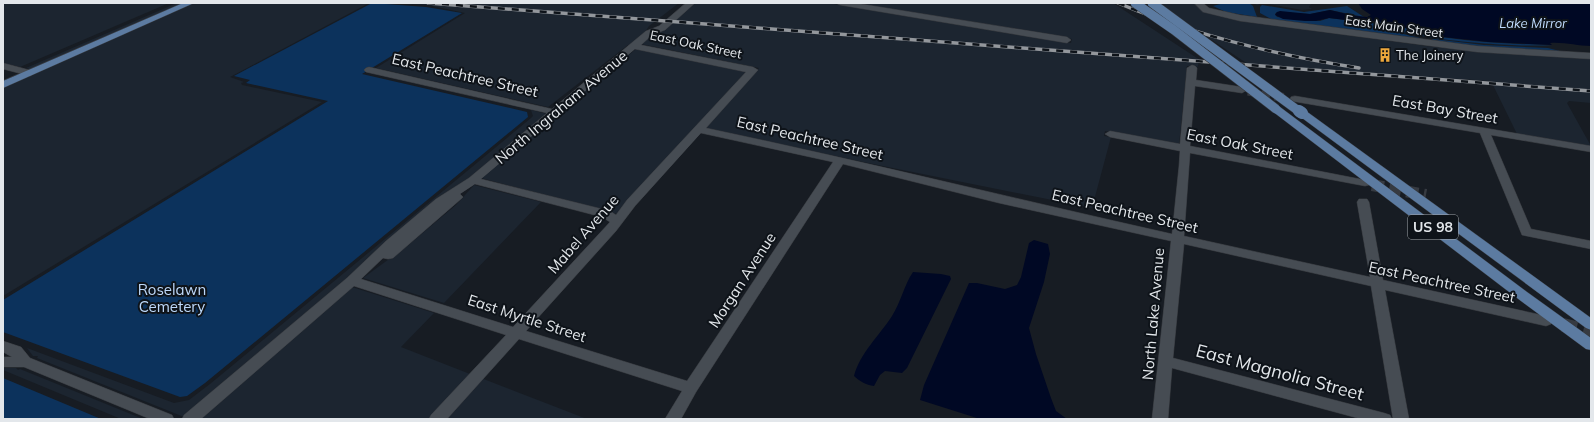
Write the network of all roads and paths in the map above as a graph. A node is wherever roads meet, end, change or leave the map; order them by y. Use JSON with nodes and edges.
{"nodes":[{"id":1,"x":173,"y":3,"type":"edge"},
{"id":2,"x":190,"y":3,"type":"edge"},
{"id":3,"x":684,"y":3,"type":"edge"},
{"id":4,"x":691,"y":3,"type":"edge"},
{"id":5,"x":840,"y":3,"type":"edge"},
{"id":6,"x":1135,"y":3,"type":"edge"},
{"id":7,"x":1152,"y":3,"type":"edge"},
{"id":8,"x":1198,"y":3,"type":"edge"},
{"id":9,"x":649,"y":33,"type":"junction"},
{"id":10,"x":1067,"y":40,"type":"dead end"},
{"id":11,"x":634,"y":46,"type":"junction"},
{"id":12,"x":1591,"y":56,"type":"edge"},
{"id":13,"x":3,"y":66,"type":"edge"},
{"id":14,"x":1192,"y":68,"type":"dead end"},
{"id":15,"x":18,"y":70,"type":"junction"},
{"id":16,"x":369,"y":70,"type":"dead end"},
{"id":17,"x":753,"y":70,"type":"joint"},
{"id":18,"x":30,"y":73,"type":"junction"},
{"id":19,"x":3,"y":76,"type":"edge"},
{"id":20,"x":1190,"y":82,"type":"junction"},
{"id":21,"x":3,"y":85,"type":"edge"},
{"id":22,"x":1242,"y":90,"type":"tunnel mouth"},
{"id":23,"x":1295,"y":99,"type":"tunnel mouth"},
{"id":24,"x":554,"y":112,"type":"junction"},
{"id":25,"x":698,"y":130,"type":"junction"},
{"id":26,"x":1484,"y":131,"type":"junction"},
{"id":27,"x":1110,"y":134,"type":"dead end"},
{"id":28,"x":1185,"y":149,"type":"junction"},
{"id":29,"x":1591,"y":149,"type":"edge"},
{"id":30,"x":840,"y":160,"type":"junction"},
{"id":31,"x":473,"y":180,"type":"junction"},
{"id":32,"x":1364,"y":183,"type":"tunnel mouth"},
{"id":33,"x":1363,"y":202,"type":"dead end"},
{"id":34,"x":617,"y":221,"type":"junction"},
{"id":35,"x":1176,"y":239,"type":"junction"},
{"id":36,"x":1591,"y":245,"type":"edge"},
{"id":37,"x":352,"y":281,"type":"junction"},
{"id":38,"x":1377,"y":284,"type":"junction"},
{"id":39,"x":1546,"y":321,"type":"dead end"},
{"id":40,"x":1591,"y":325,"type":"edge"},
{"id":41,"x":515,"y":332,"type":"junction"},
{"id":42,"x":1591,"y":345,"type":"edge"},
{"id":43,"x":3,"y":346,"type":"edge"},
{"id":44,"x":1166,"y":361,"type":"junction"},
{"id":45,"x":3,"y":362,"type":"edge"},
{"id":46,"x":25,"y":362,"type":"junction"},
{"id":47,"x":691,"y":388,"type":"junction"},
{"id":48,"x":166,"y":419,"type":"edge"},
{"id":49,"x":190,"y":419,"type":"edge"},
{"id":50,"x":437,"y":419,"type":"edge"},
{"id":51,"x":673,"y":419,"type":"edge"},
{"id":52,"x":1160,"y":419,"type":"edge"},
{"id":53,"x":1384,"y":419,"type":"edge"},
{"id":54,"x":1401,"y":419,"type":"edge"}],
"edges":[{"from":1,"to":15,"type":"main road"},
{"from":2,"to":18,"type":"main road"},
{"from":3,"to":9,"type":"street","name":"North Ingraham Avenue"},
{"from":4,"to":9,"type":"street","name":"North Ingraham Avenue"},
{"from":5,"to":10,"type":"street"},
{"from":6,"to":42,"type":"main road","number":"US 98","bridge":true},
{"from":7,"to":40,"type":"main road","number":"US 98","bridge":true},
{"from":8,"to":12,"type":"street","name":"East Main Street"},
{"from":9,"to":11,"type":"street","name":"North Ingraham Avenue"},
{"from":11,"to":17,"type":"street","name":"East Oak Street"},
{"from":11,"to":24,"type":"street","name":"North Ingraham Avenue"},
{"from":13,"to":15,"type":"street"},
{"from":14,"to":20,"type":"street","name":"North Lake Avenue"},
{"from":15,"to":18,"type":"street"},
{"from":15,"to":19,"type":"main road"},
{"from":16,"to":24,"type":"street","name":"East Peachtree Street"},
{"from":17,"to":25,"type":"street","name":"Mabel Avenue"},
{"from":18,"to":21,"type":"main road"},
{"from":20,"to":22,"type":"street"},
{"from":20,"to":28,"type":"street","name":"North Lake Avenue"},
{"from":23,"to":26,"type":"street","name":"East Bay Street"},
{"from":24,"to":31,"type":"street","name":"North Ingraham Avenue"},
{"from":25,"to":30,"type":"street","name":"East Peachtree Street"},
{"from":25,"to":34,"type":"street","name":"Mabel Avenue"},
{"from":26,"to":29,"type":"street","name":"East Bay Street"},
{"from":26,"to":36,"type":"street"},
{"from":27,"to":28,"type":"street","name":"East Oak Street"},
{"from":28,"to":32,"type":"street","name":"East Oak Street"},
{"from":28,"to":35,"type":"street","name":"North Lake Avenue"},
{"from":30,"to":35,"type":"street","name":"East Peachtree Street"},
{"from":30,"to":47,"type":"street","name":"Morgan Avenue"},
{"from":31,"to":34,"type":"street"},
{"from":31,"to":37,"type":"street","name":"North Ingraham Avenue"},
{"from":33,"to":38,"type":"street"},
{"from":34,"to":41,"type":"street","name":"Mabel Avenue"},
{"from":35,"to":38,"type":"street","name":"East Peachtree Street"},
{"from":35,"to":44,"type":"street","name":"North Lake Avenue"},
{"from":37,"to":41,"type":"street","name":"East Myrtle Street"},
{"from":37,"to":49,"type":"street","name":"North Ingraham Avenue"},
{"from":38,"to":39,"type":"street","name":"East Peachtree Street"},
{"from":38,"to":54,"type":"street"},
{"from":41,"to":47,"type":"street","name":"East Myrtle Street"},
{"from":41,"to":50,"type":"street","name":"Mabel Avenue"},
{"from":43,"to":46,"type":"street"},
{"from":44,"to":52,"type":"street","name":"North Lake Avenue"},
{"from":44,"to":53,"type":"street","name":"East Magnolia Street"},
{"from":45,"to":46,"type":"street"},
{"from":46,"to":48,"type":"street"},
{"from":47,"to":51,"type":"street","name":"Morgan Avenue"}]}
